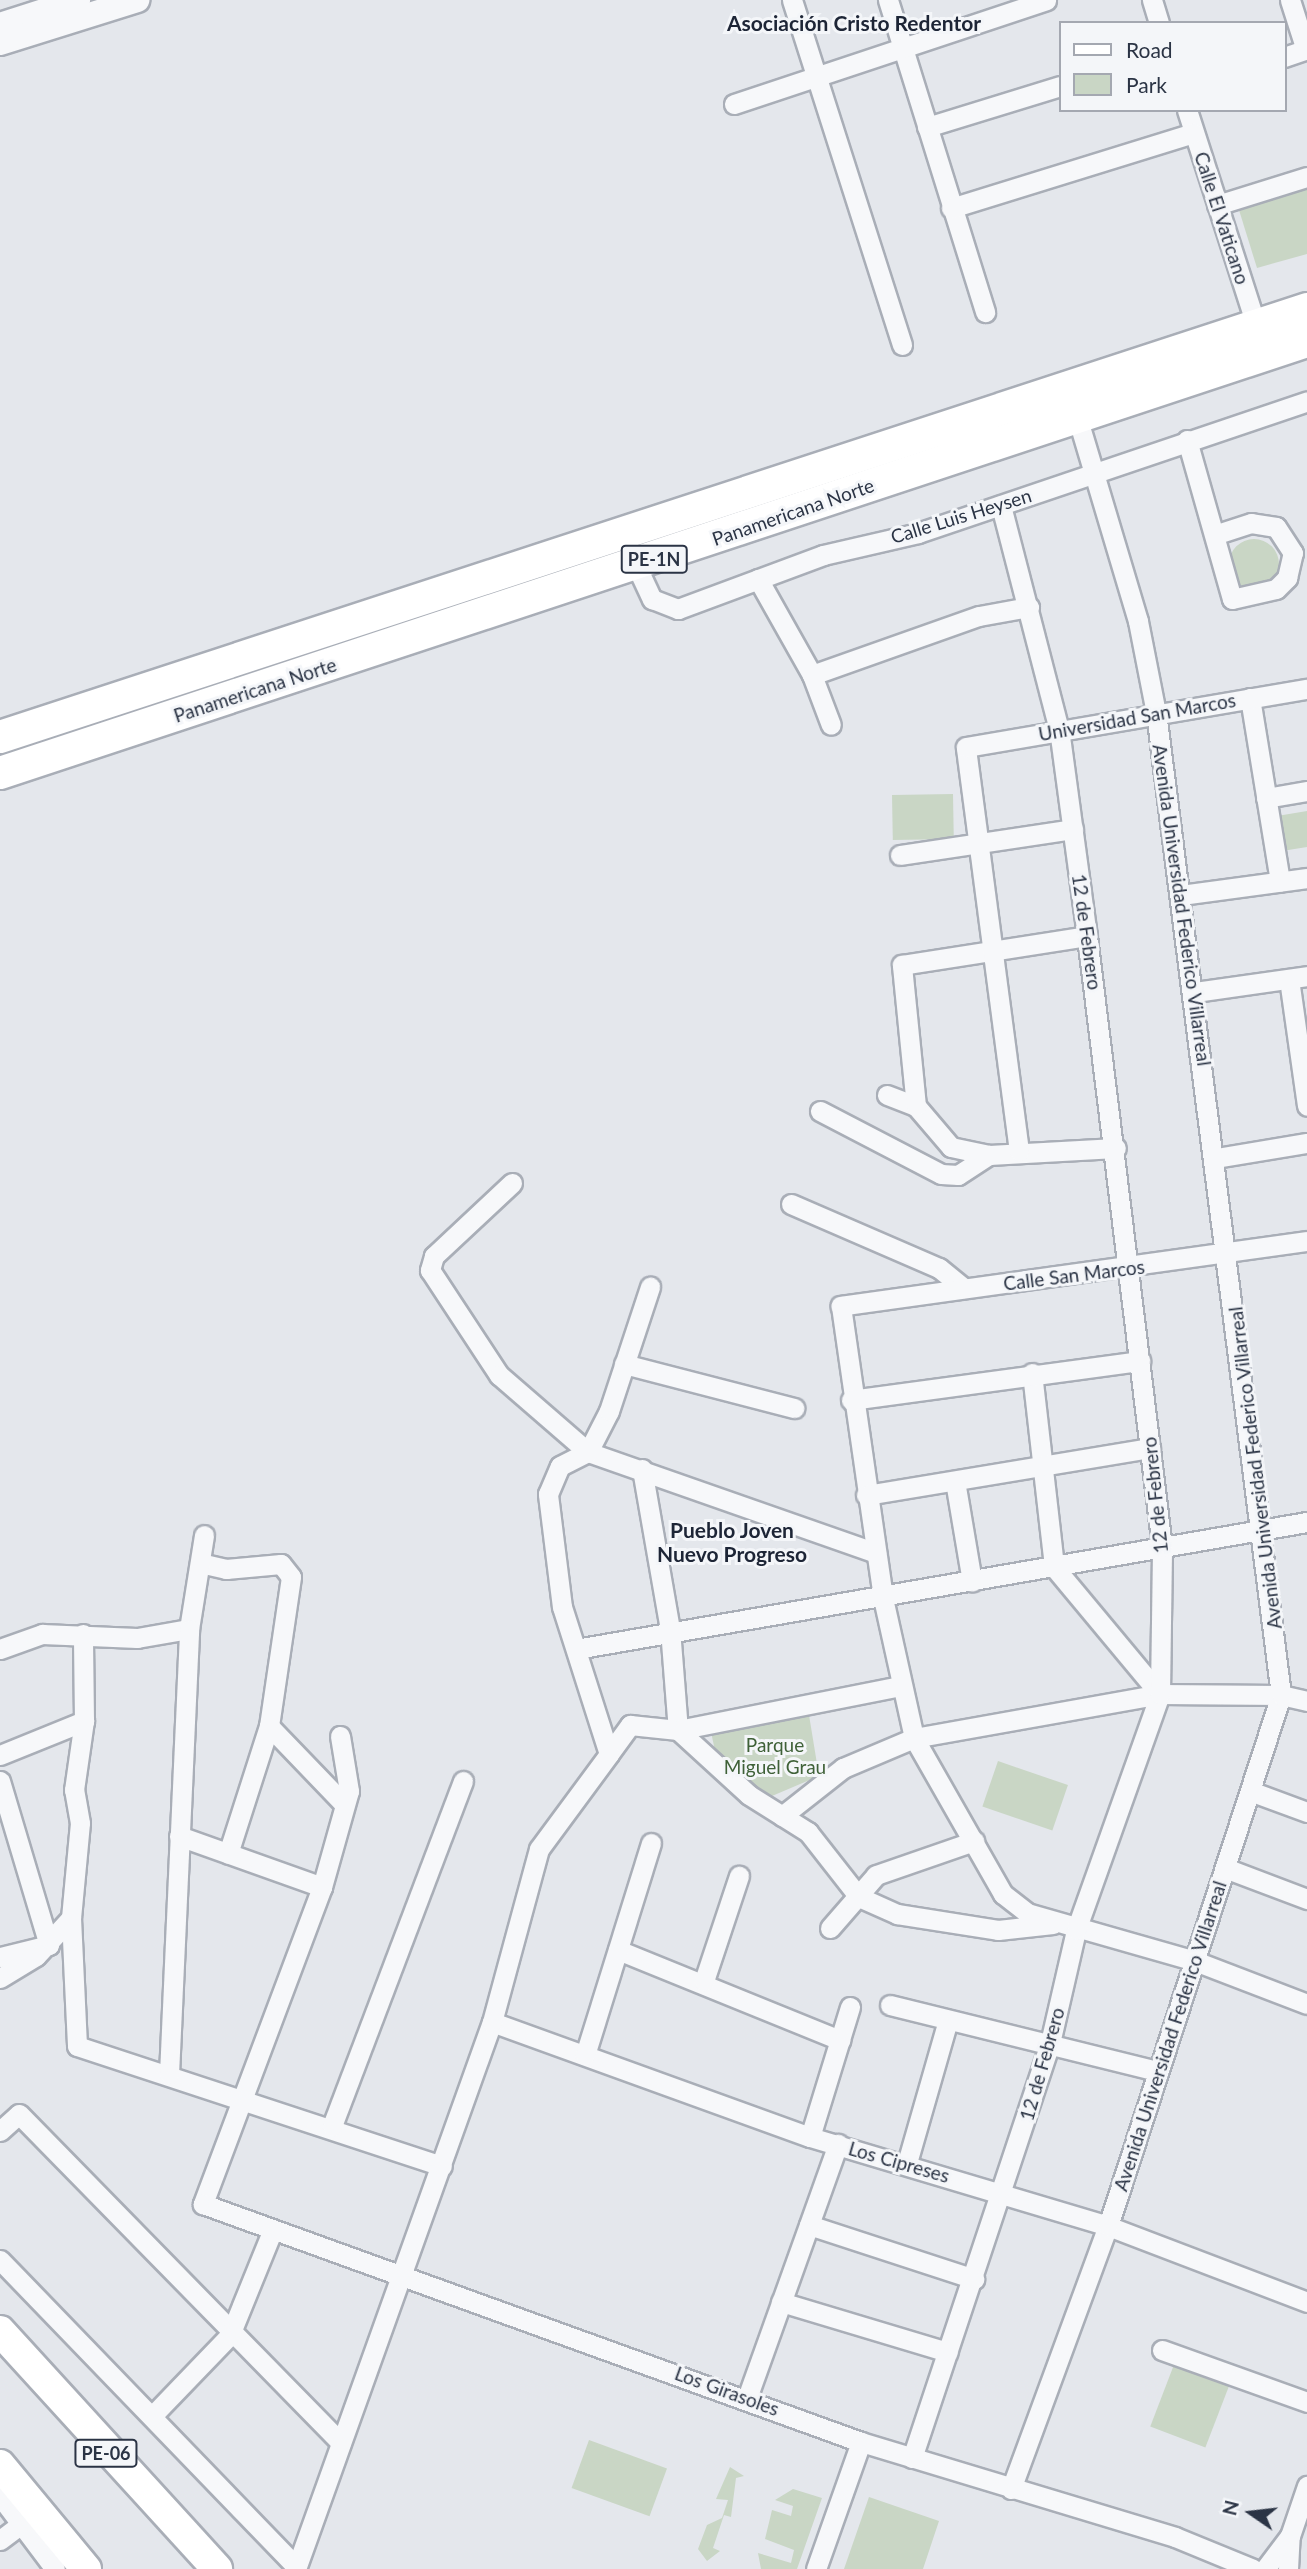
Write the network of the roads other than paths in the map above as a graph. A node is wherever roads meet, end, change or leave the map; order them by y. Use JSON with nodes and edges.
{"nodes":[{"id":1,"x":78,"y":0,"type":"edge"},
{"id":2,"x":137,"y":0,"type":"edge"},
{"id":3,"x":792,"y":0,"type":"edge"},
{"id":4,"x":888,"y":0,"type":"edge"},
{"id":5,"x":1046,"y":0,"type":"edge"},
{"id":6,"x":1152,"y":0,"type":"edge"},
{"id":7,"x":1290,"y":0,"type":"edge"},
{"id":8,"x":45,"y":5,"type":"edge"},
{"id":9,"x":1158,"y":21,"type":"edge"},
{"id":10,"x":0,"y":25,"type":"edge"},
{"id":11,"x":0,"y":43,"type":"edge"},
{"id":12,"x":903,"y":49,"type":"junction"},
{"id":13,"x":1307,"y":49,"type":"edge"},
{"id":14,"x":1286,"y":56,"type":"edge"},
{"id":15,"x":818,"y":77,"type":"junction"},
{"id":16,"x":1058,"y":87,"type":"edge"},
{"id":17,"x":734,"y":104,"type":"dead end"},
{"id":18,"x":1188,"y":112,"type":"edge"},
{"id":19,"x":927,"y":127,"type":"junction"},
{"id":20,"x":1194,"y":133,"type":"junction"},
{"id":21,"x":1307,"y":177,"type":"edge"},
{"id":22,"x":1217,"y":205,"type":"junction"},
{"id":23,"x":951,"y":208,"type":"junction"},
{"id":24,"x":1307,"y":309,"type":"edge"},
{"id":25,"x":985,"y":312,"type":"dead end"},
{"id":26,"x":1256,"y":325,"type":"junction"},
{"id":27,"x":1307,"y":341,"type":"edge"},
{"id":28,"x":902,"y":345,"type":"dead end"},
{"id":29,"x":1307,"y":401,"type":"edge"},
{"id":30,"x":1077,"y":417,"type":"junction"},
{"id":31,"x":1187,"y":440,"type":"junction"},
{"id":32,"x":1091,"y":473,"type":"junction"},
{"id":33,"x":1001,"y":505,"type":"junction"},
{"id":34,"x":1274,"y":512,"type":"dead end"},
{"id":35,"x":1251,"y":523,"type":"junction"},
{"id":36,"x":1215,"y":535,"type":"junction"},
{"id":37,"x":636,"y":565,"type":"junction"},
{"id":38,"x":758,"y":579,"type":"junction"},
{"id":39,"x":1029,"y":607,"type":"junction"},
{"id":40,"x":812,"y":675,"type":"junction"},
{"id":41,"x":1307,"y":689,"type":"edge"},
{"id":42,"x":1250,"y":698,"type":"junction"},
{"id":43,"x":1156,"y":713,"type":"junction"},
{"id":44,"x":831,"y":725,"type":"dead end"},
{"id":45,"x":1059,"y":730,"type":"junction"},
{"id":46,"x":0,"y":737,"type":"edge"},
{"id":47,"x":0,"y":773,"type":"edge"},
{"id":48,"x":1307,"y":791,"type":"edge"},
{"id":49,"x":1266,"y":798,"type":"junction"},
{"id":50,"x":1073,"y":829,"type":"junction"},
{"id":51,"x":979,"y":845,"type":"junction"},
{"id":52,"x":900,"y":855,"type":"dead end"},
{"id":53,"x":1307,"y":878,"type":"edge"},
{"id":54,"x":1280,"y":882,"type":"junction"},
{"id":55,"x":1181,"y":895,"type":"junction"},
{"id":56,"x":1087,"y":936,"type":"junction"},
{"id":57,"x":992,"y":949,"type":"junction"},
{"id":58,"x":1298,"y":977,"type":"edge"},
{"id":59,"x":1195,"y":992,"type":"junction"},
{"id":60,"x":1305,"y":1073,"type":"edge"},
{"id":61,"x":887,"y":1095,"type":"dead end"},
{"id":62,"x":916,"y":1106,"type":"junction"},
{"id":63,"x":1307,"y":1106,"type":"edge"},
{"id":64,"x":820,"y":1111,"type":"dead end"},
{"id":65,"x":1307,"y":1143,"type":"edge"},
{"id":66,"x":1116,"y":1148,"type":"junction"},
{"id":67,"x":1019,"y":1151,"type":"junction"},
{"id":68,"x":989,"y":1155,"type":"junction"},
{"id":69,"x":1216,"y":1158,"type":"junction"},
{"id":70,"x":512,"y":1183,"type":"dead end"},
{"id":71,"x":791,"y":1204,"type":"dead end"},
{"id":72,"x":1307,"y":1241,"type":"edge"},
{"id":73,"x":1229,"y":1254,"type":"junction"},
{"id":74,"x":1129,"y":1269,"type":"junction"},
{"id":75,"x":650,"y":1287,"type":"dead end"},
{"id":76,"x":964,"y":1289,"type":"junction"},
{"id":77,"x":1140,"y":1361,"type":"junction"},
{"id":78,"x":624,"y":1364,"type":"junction"},
{"id":79,"x":1032,"y":1373,"type":"junction"},
{"id":80,"x":852,"y":1400,"type":"junction"},
{"id":81,"x":794,"y":1408,"type":"dead end"},
{"id":82,"x":1150,"y":1448,"type":"junction"},
{"id":83,"x":588,"y":1452,"type":"junction"},
{"id":84,"x":1044,"y":1466,"type":"junction"},
{"id":85,"x":642,"y":1469,"type":"junction"},
{"id":86,"x":955,"y":1481,"type":"junction"},
{"id":87,"x":866,"y":1495,"type":"junction"},
{"id":88,"x":1307,"y":1522,"type":"edge"},
{"id":89,"x":1264,"y":1529,"type":"junction"},
{"id":90,"x":204,"y":1535,"type":"dead end"},
{"id":91,"x":1162,"y":1547,"type":"junction"},
{"id":92,"x":876,"y":1553,"type":"junction"},
{"id":93,"x":200,"y":1563,"type":"junction"},
{"id":94,"x":1055,"y":1567,"type":"junction"},
{"id":95,"x":972,"y":1582,"type":"junction"},
{"id":96,"x":883,"y":1598,"type":"junction"},
{"id":97,"x":189,"y":1629,"type":"junction"},
{"id":98,"x":670,"y":1629,"type":"junction"},
{"id":99,"x":83,"y":1634,"type":"junction"},
{"id":100,"x":0,"y":1649,"type":"edge"},
{"id":101,"x":576,"y":1649,"type":"junction"},
{"id":102,"x":900,"y":1686,"type":"junction"},
{"id":103,"x":1307,"y":1690,"type":"edge"},
{"id":104,"x":1160,"y":1694,"type":"junction"},
{"id":105,"x":1281,"y":1695,"type":"junction"},
{"id":106,"x":1307,"y":1701,"type":"edge"},
{"id":107,"x":84,"y":1721,"type":"junction"},
{"id":108,"x":269,"y":1726,"type":"junction"},
{"id":109,"x":678,"y":1730,"type":"junction"},
{"id":110,"x":340,"y":1737,"type":"dead end"},
{"id":111,"x":914,"y":1738,"type":"junction"},
{"id":112,"x":0,"y":1755,"type":"edge"},
{"id":113,"x":608,"y":1755,"type":"junction"},
{"id":114,"x":0,"y":1781,"type":"edge"},
{"id":115,"x":463,"y":1781,"type":"dead end"},
{"id":116,"x":1250,"y":1791,"type":"junction"},
{"id":117,"x":344,"y":1804,"type":"junction"},
{"id":118,"x":1307,"y":1812,"type":"edge"},
{"id":119,"x":782,"y":1816,"type":"junction"},
{"id":120,"x":178,"y":1836,"type":"junction"},
{"id":121,"x":974,"y":1841,"type":"junction"},
{"id":122,"x":651,"y":1843,"type":"dead end"},
{"id":123,"x":228,"y":1854,"type":"junction"},
{"id":124,"x":1225,"y":1868,"type":"junction"},
{"id":125,"x":739,"y":1876,"type":"dead end"},
{"id":126,"x":322,"y":1887,"type":"junction"},
{"id":127,"x":859,"y":1897,"type":"junction"},
{"id":128,"x":1307,"y":1899,"type":"edge"},
{"id":129,"x":71,"y":1918,"type":"junction"},
{"id":130,"x":1066,"y":1927,"type":"junction"},
{"id":131,"x":830,"y":1928,"type":"dead end"},
{"id":132,"x":49,"y":1945,"type":"junction"},
{"id":133,"x":618,"y":1950,"type":"junction"},
{"id":134,"x":0,"y":1957,"type":"edge"},
{"id":135,"x":1195,"y":1961,"type":"junction"},
{"id":136,"x":0,"y":1978,"type":"edge"},
{"id":137,"x":704,"y":1981,"type":"junction"},
{"id":138,"x":1307,"y":2004,"type":"edge"},
{"id":139,"x":890,"y":2005,"type":"dead end"},
{"id":140,"x":850,"y":2007,"type":"dead end"},
{"id":141,"x":948,"y":2020,"type":"junction"},
{"id":142,"x":492,"y":2022,"type":"junction"},
{"id":143,"x":840,"y":2040,"type":"junction"},
{"id":144,"x":1050,"y":2043,"type":"junction"},
{"id":145,"x":585,"y":2055,"type":"junction"},
{"id":146,"x":1157,"y":2071,"type":"junction"},
{"id":147,"x":169,"y":2074,"type":"junction"},
{"id":148,"x":242,"y":2098,"type":"junction"},
{"id":149,"x":332,"y":2126,"type":"junction"},
{"id":150,"x":0,"y":2131,"type":"edge"},
{"id":151,"x":810,"y":2137,"type":"junction"},
{"id":152,"x":838,"y":2144,"type":"junction"},
{"id":153,"x":907,"y":2163,"type":"junction"},
{"id":154,"x":442,"y":2166,"type":"junction"},
{"id":155,"x":1003,"y":2193,"type":"junction"},
{"id":156,"x":809,"y":2225,"type":"junction"},
{"id":157,"x":1108,"y":2226,"type":"junction"},
{"id":158,"x":273,"y":2229,"type":"junction"},
{"id":159,"x":0,"y":2260,"type":"edge"},
{"id":160,"x":405,"y":2274,"type":"junction"},
{"id":161,"x":974,"y":2278,"type":"junction"},
{"id":162,"x":781,"y":2302,"type":"junction"},
{"id":163,"x":1307,"y":2302,"type":"edge"},
{"id":164,"x":0,"y":2331,"type":"edge"},
{"id":165,"x":230,"y":2335,"type":"junction"},
{"id":166,"x":1162,"y":2350,"type":"dead end"},
{"id":167,"x":948,"y":2352,"type":"junction"},
{"id":168,"x":747,"y":2398,"type":"junction"},
{"id":169,"x":1307,"y":2402,"type":"edge"},
{"id":170,"x":152,"y":2415,"type":"junction"},
{"id":171,"x":341,"y":2442,"type":"junction"},
{"id":172,"x":861,"y":2442,"type":"junction"},
{"id":173,"x":912,"y":2458,"type":"junction"},
{"id":174,"x":0,"y":2465,"type":"edge"},
{"id":175,"x":1307,"y":2486,"type":"edge"},
{"id":176,"x":1011,"y":2489,"type":"junction"},
{"id":177,"x":0,"y":2496,"type":"edge"},
{"id":178,"x":152,"y":2502,"type":"junction"},
{"id":179,"x":21,"y":2524,"type":"junction"},
{"id":180,"x":1290,"y":2536,"type":"junction"},
{"id":181,"x":0,"y":2540,"type":"edge"},
{"id":182,"x":296,"y":2568,"type":"edge"},
{"id":183,"x":55,"y":2569,"type":"edge"},
{"id":184,"x":86,"y":2569,"type":"edge"},
{"id":185,"x":200,"y":2569,"type":"edge"},
{"id":186,"x":217,"y":2569,"type":"edge"},
{"id":187,"x":242,"y":2569,"type":"edge"},
{"id":188,"x":816,"y":2569,"type":"edge"},
{"id":189,"x":1253,"y":2569,"type":"edge"},
{"id":190,"x":1265,"y":2569,"type":"edge"},
{"id":191,"x":1288,"y":2569,"type":"edge"}],
"edges":[{"from":1,"to":8,"type":"street"},
{"from":2,"to":11,"type":"street"},
{"from":3,"to":15,"type":"street"},
{"from":4,"to":12,"type":"street"},
{"from":5,"to":12,"type":"street"},
{"from":6,"to":9,"type":"street"},
{"from":7,"to":13,"type":"street"},
{"from":8,"to":10,"type":"street"},
{"from":12,"to":15,"type":"street"},
{"from":12,"to":19,"type":"street"},
{"from":13,"to":14,"type":"street"},
{"from":15,"to":17,"type":"street"},
{"from":15,"to":28,"type":"street"},
{"from":16,"to":19,"type":"street"},
{"from":18,"to":20,"type":"street","name":"Calle El Vaticano"},
{"from":19,"to":23,"type":"street"},
{"from":20,"to":22,"type":"street","name":"Calle El Vaticano"},
{"from":20,"to":23,"type":"street"},
{"from":21,"to":22,"type":"street"},
{"from":22,"to":26,"type":"street","name":"Calle El Vaticano"},
{"from":23,"to":25,"type":"street"},
{"from":24,"to":26,"type":"highway","name":"Panamericana Norte","number":"PE-1N"},
{"from":26,"to":46,"type":"highway","name":"Panamericana Norte","number":"PE-1N"},
{"from":27,"to":30,"type":"highway","name":"Panamericana Norte","number":"PE-1N"},
{"from":29,"to":31,"type":"street","name":"Calle Luis Heysen"},
{"from":30,"to":32,"type":"street","name":"Avenida Universidad Federico Villarreal"},
{"from":30,"to":37,"type":"highway","name":"Panamericana Norte","number":"PE-1N"},
{"from":31,"to":32,"type":"street","name":"Calle Luis Heysen"},
{"from":31,"to":36,"type":"street"},
{"from":32,"to":33,"type":"street","name":"Calle Luis Heysen"},
{"from":32,"to":43,"type":"street","name":"Avenida Universidad Federico Villarreal"},
{"from":33,"to":38,"type":"street","name":"Calle Luis Heysen"},
{"from":33,"to":39,"type":"street","name":"12 de Febrero"},
{"from":34,"to":35,"type":"street"},
{"from":35,"to":36,"type":"street"},
{"from":35,"to":36,"type":"street"},
{"from":37,"to":38,"type":"street","name":"Calle Luis Heysen"},
{"from":37,"to":47,"type":"highway","name":"Panamericana Norte","number":"PE-1N"},
{"from":38,"to":40,"type":"street"},
{"from":39,"to":40,"type":"street"},
{"from":39,"to":45,"type":"street","name":"12 de Febrero"},
{"from":40,"to":44,"type":"street"},
{"from":41,"to":42,"type":"street","name":"Universidad San Marcos"},
{"from":42,"to":43,"type":"street","name":"Universidad San Marcos"},
{"from":42,"to":49,"type":"street"},
{"from":43,"to":45,"type":"street","name":"Universidad San Marcos"},
{"from":43,"to":55,"type":"street","name":"Avenida Universidad Federico Villarreal"},
{"from":45,"to":50,"type":"street","name":"12 de Febrero"},
{"from":45,"to":51,"type":"street","name":"Universidad San Marcos"},
{"from":48,"to":49,"type":"street"},
{"from":49,"to":54,"type":"street"},
{"from":50,"to":51,"type":"street"},
{"from":50,"to":56,"type":"street","name":"12 de Febrero"},
{"from":51,"to":52,"type":"street"},
{"from":51,"to":57,"type":"street"},
{"from":53,"to":54,"type":"street"},
{"from":54,"to":55,"type":"street"},
{"from":55,"to":59,"type":"street","name":"Avenida Universidad Federico Villarreal"},
{"from":56,"to":57,"type":"street"},
{"from":56,"to":66,"type":"street","name":"12 de Febrero"},
{"from":57,"to":62,"type":"street"},
{"from":57,"to":67,"type":"street"},
{"from":58,"to":59,"type":"street"},
{"from":58,"to":60,"type":"street"},
{"from":59,"to":69,"type":"street","name":"Avenida Universidad Federico Villarreal"},
{"from":60,"to":63,"type":"street"},
{"from":61,"to":62,"type":"street"},
{"from":62,"to":68,"type":"street"},
{"from":64,"to":68,"type":"street"},
{"from":65,"to":69,"type":"street"},
{"from":66,"to":67,"type":"street"},
{"from":66,"to":74,"type":"street","name":"12 de Febrero"},
{"from":67,"to":68,"type":"street"},
{"from":69,"to":73,"type":"street","name":"Avenida Universidad Federico Villarreal"},
{"from":70,"to":83,"type":"street"},
{"from":71,"to":76,"type":"street"},
{"from":72,"to":73,"type":"street","name":"Calle San Marcos"},
{"from":73,"to":74,"type":"street","name":"Calle San Marcos"},
{"from":73,"to":89,"type":"street","name":"Avenida Universidad Federico Villarreal"},
{"from":74,"to":76,"type":"street","name":"Calle San Marcos"},
{"from":74,"to":77,"type":"street","name":"12 de Febrero"},
{"from":75,"to":78,"type":"street"},
{"from":76,"to":80,"type":"street","name":"Calle San Marcos"},
{"from":77,"to":79,"type":"street"},
{"from":77,"to":82,"type":"street","name":"12 de Febrero"},
{"from":78,"to":81,"type":"street"},
{"from":78,"to":83,"type":"street"},
{"from":79,"to":80,"type":"street"},
{"from":79,"to":84,"type":"street"},
{"from":80,"to":87,"type":"street"},
{"from":82,"to":84,"type":"street"},
{"from":82,"to":91,"type":"street","name":"12 de Febrero"},
{"from":83,"to":85,"type":"street"},
{"from":83,"to":101,"type":"street"},
{"from":84,"to":86,"type":"street"},
{"from":84,"to":94,"type":"street"},
{"from":85,"to":92,"type":"street"},
{"from":85,"to":98,"type":"street"},
{"from":86,"to":87,"type":"street"},
{"from":86,"to":95,"type":"street"},
{"from":87,"to":92,"type":"street"},
{"from":88,"to":89,"type":"street"},
{"from":89,"to":91,"type":"street"},
{"from":89,"to":105,"type":"street","name":"Avenida Universidad Federico Villarreal"},
{"from":90,"to":93,"type":"street"},
{"from":91,"to":94,"type":"street"},
{"from":91,"to":104,"type":"street","name":"12 de Febrero"},
{"from":92,"to":96,"type":"street"},
{"from":93,"to":97,"type":"street"},
{"from":93,"to":108,"type":"street"},
{"from":94,"to":95,"type":"street"},
{"from":94,"to":104,"type":"street"},
{"from":95,"to":96,"type":"street"},
{"from":96,"to":98,"type":"street"},
{"from":96,"to":102,"type":"street"},
{"from":97,"to":99,"type":"street"},
{"from":97,"to":120,"type":"street"},
{"from":98,"to":101,"type":"street"},
{"from":98,"to":109,"type":"street"},
{"from":99,"to":100,"type":"street"},
{"from":99,"to":107,"type":"street"},
{"from":101,"to":113,"type":"street"},
{"from":102,"to":109,"type":"street"},
{"from":102,"to":111,"type":"street"},
{"from":103,"to":105,"type":"street"},
{"from":104,"to":105,"type":"street"},
{"from":104,"to":111,"type":"street"},
{"from":104,"to":130,"type":"street","name":"12 de Febrero"},
{"from":105,"to":106,"type":"street"},
{"from":105,"to":116,"type":"street","name":"Avenida Universidad Federico Villarreal"},
{"from":107,"to":112,"type":"street"},
{"from":107,"to":129,"type":"street"},
{"from":108,"to":117,"type":"street"},
{"from":108,"to":123,"type":"street"},
{"from":109,"to":113,"type":"street"},
{"from":109,"to":119,"type":"street"},
{"from":110,"to":117,"type":"street"},
{"from":111,"to":119,"type":"street"},
{"from":111,"to":121,"type":"street"},
{"from":113,"to":142,"type":"street"},
{"from":114,"to":132,"type":"street"},
{"from":115,"to":149,"type":"street"},
{"from":116,"to":118,"type":"street"},
{"from":116,"to":124,"type":"street","name":"Avenida Universidad Federico Villarreal"},
{"from":117,"to":126,"type":"street"},
{"from":119,"to":127,"type":"street"},
{"from":120,"to":123,"type":"street"},
{"from":120,"to":147,"type":"street"},
{"from":121,"to":127,"type":"street"},
{"from":121,"to":130,"type":"street"},
{"from":122,"to":133,"type":"street"},
{"from":123,"to":126,"type":"street"},
{"from":124,"to":128,"type":"street"},
{"from":124,"to":135,"type":"street","name":"Avenida Universidad Federico Villarreal"},
{"from":125,"to":137,"type":"street"},
{"from":126,"to":148,"type":"street"},
{"from":127,"to":130,"type":"street"},
{"from":127,"to":131,"type":"street"},
{"from":129,"to":132,"type":"street"},
{"from":129,"to":147,"type":"street"},
{"from":130,"to":135,"type":"street"},
{"from":130,"to":144,"type":"street","name":"12 de Febrero"},
{"from":132,"to":134,"type":"street"},
{"from":132,"to":136,"type":"street"},
{"from":133,"to":137,"type":"street"},
{"from":133,"to":145,"type":"street"},
{"from":135,"to":138,"type":"street"},
{"from":135,"to":146,"type":"street","name":"Avenida Universidad Federico Villarreal"},
{"from":137,"to":143,"type":"street"},
{"from":139,"to":141,"type":"street"},
{"from":140,"to":143,"type":"street"},
{"from":141,"to":144,"type":"street"},
{"from":141,"to":153,"type":"street"},
{"from":142,"to":145,"type":"street","name":"Los Cipreses"},
{"from":142,"to":154,"type":"street"},
{"from":143,"to":151,"type":"street"},
{"from":144,"to":146,"type":"street"},
{"from":144,"to":155,"type":"street","name":"12 de Febrero"},
{"from":145,"to":151,"type":"street","name":"Los Cipreses"},
{"from":146,"to":157,"type":"street","name":"Avenida Universidad Federico Villarreal"},
{"from":147,"to":148,"type":"street"},
{"from":148,"to":149,"type":"street"},
{"from":148,"to":158,"type":"street","name":"Los Girasoles"},
{"from":149,"to":154,"type":"street"},
{"from":150,"to":165,"type":"street"},
{"from":151,"to":152,"type":"street","name":"Los Cipreses"},
{"from":152,"to":153,"type":"street","name":"Los Cipreses"},
{"from":152,"to":156,"type":"street"},
{"from":153,"to":155,"type":"street","name":"Los Cipreses"},
{"from":154,"to":160,"type":"street"},
{"from":155,"to":157,"type":"street","name":"Los Cipreses"},
{"from":155,"to":161,"type":"street","name":"12 de Febrero"},
{"from":156,"to":161,"type":"street"},
{"from":156,"to":162,"type":"street"},
{"from":157,"to":163,"type":"street","name":"Los Cipreses"},
{"from":157,"to":176,"type":"street","name":"Avenida Universidad Federico Villarreal"},
{"from":158,"to":160,"type":"street","name":"Los Girasoles"},
{"from":158,"to":165,"type":"street"},
{"from":159,"to":170,"type":"street"},
{"from":160,"to":168,"type":"street","name":"Los Girasoles"},
{"from":160,"to":171,"type":"street"},
{"from":161,"to":167,"type":"street","name":"12 de Febrero"},
{"from":162,"to":167,"type":"street"},
{"from":162,"to":168,"type":"street"},
{"from":164,"to":178,"type":"main road","number":"PE-06"},
{"from":165,"to":170,"type":"street"},
{"from":165,"to":171,"type":"street"},
{"from":166,"to":169,"type":"street"},
{"from":167,"to":173,"type":"street","name":"12 de Febrero"},
{"from":168,"to":172,"type":"street","name":"Los Girasoles"},
{"from":170,"to":182,"type":"street"},
{"from":171,"to":182,"type":"street"},
{"from":172,"to":173,"type":"street","name":"Los Girasoles"},
{"from":172,"to":188,"type":"street"},
{"from":173,"to":176,"type":"street","name":"Los Girasoles"},
{"from":174,"to":184,"type":"main road"},
{"from":175,"to":180,"type":"street"},
{"from":176,"to":189,"type":"street","name":"Los Girasoles"},
{"from":177,"to":179,"type":"street"},
{"from":178,"to":185,"type":"main road"},
{"from":178,"to":186,"type":"main road","number":"PE-06"},
{"from":178,"to":187,"type":"main road"},
{"from":179,"to":181,"type":"street"},
{"from":179,"to":183,"type":"street"},
{"from":180,"to":190,"type":"street"},
{"from":180,"to":191,"type":"street"}]}
